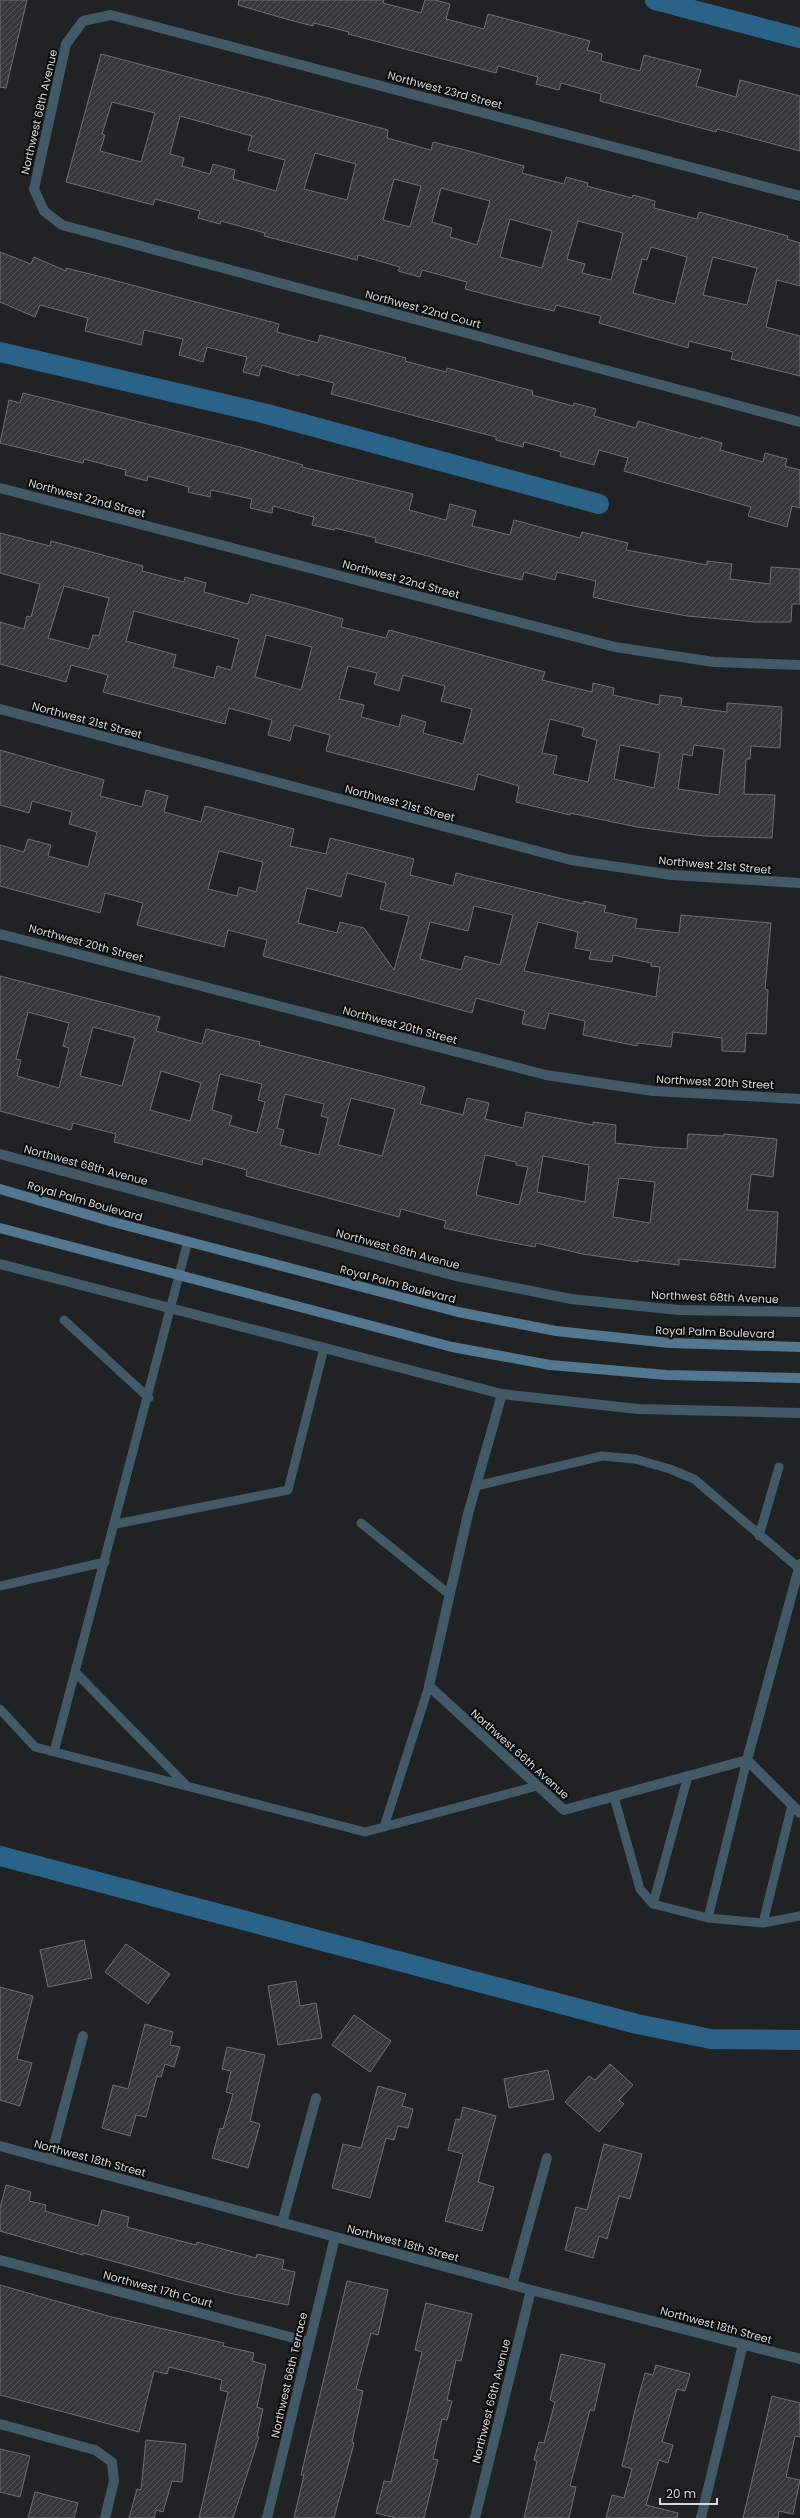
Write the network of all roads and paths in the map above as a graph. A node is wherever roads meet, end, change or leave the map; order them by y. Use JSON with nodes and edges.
{"nodes":[{"id":1,"x":83,"y":21,"type":"joint"},
{"id":2,"x":800,"y":196,"type":"edge"},
{"id":3,"x":44,"y":211,"type":"joint"},
{"id":4,"x":800,"y":422,"type":"edge"},
{"id":5,"x":0,"y":488,"type":"edge"},
{"id":6,"x":800,"y":665,"type":"edge"},
{"id":7,"x":0,"y":709,"type":"edge"},
{"id":8,"x":800,"y":883,"type":"edge"},
{"id":9,"x":0,"y":934,"type":"edge"},
{"id":10,"x":800,"y":1099,"type":"edge"},
{"id":11,"x":0,"y":1154,"type":"edge"},
{"id":12,"x":0,"y":1189,"type":"edge"},
{"id":13,"x":0,"y":1228,"type":"edge"},
{"id":14,"x":188,"y":1242,"type":"junction"},
{"id":15,"x":0,"y":1264,"type":"edge"},
{"id":16,"x":180,"y":1274,"type":"junction"},
{"id":17,"x":172,"y":1309,"type":"junction"},
{"id":18,"x":800,"y":1312,"type":"edge"},
{"id":19,"x":64,"y":1320,"type":"dead end"},
{"id":20,"x":800,"y":1347,"type":"edge"},
{"id":21,"x":324,"y":1348,"type":"junction"},
{"id":22,"x":800,"y":1378,"type":"edge"},
{"id":23,"x":502,"y":1394,"type":"junction"},
{"id":24,"x":149,"y":1398,"type":"junction"},
{"id":25,"x":800,"y":1413,"type":"edge"},
{"id":26,"x":779,"y":1467,"type":"dead end"},
{"id":27,"x":476,"y":1486,"type":"junction"},
{"id":28,"x":361,"y":1523,"type":"dead end"},
{"id":29,"x":116,"y":1524,"type":"junction"},
{"id":30,"x":759,"y":1536,"type":"junction"},
{"id":31,"x":105,"y":1562,"type":"junction"},
{"id":32,"x":800,"y":1568,"type":"edge"},
{"id":33,"x":0,"y":1586,"type":"edge"},
{"id":34,"x":450,"y":1594,"type":"junction"},
{"id":35,"x":76,"y":1672,"type":"junction"},
{"id":36,"x":429,"y":1686,"type":"junction"},
{"id":37,"x":0,"y":1709,"type":"edge"},
{"id":38,"x":54,"y":1752,"type":"junction"},
{"id":39,"x":747,"y":1760,"type":"junction"},
{"id":40,"x":688,"y":1776,"type":"junction"},
{"id":41,"x":188,"y":1786,"type":"junction"},
{"id":42,"x":537,"y":1786,"type":"junction"},
{"id":43,"x":614,"y":1797,"type":"junction"},
{"id":44,"x":792,"y":1805,"type":"junction"},
{"id":45,"x":800,"y":1813,"type":"edge"},
{"id":46,"x":384,"y":1827,"type":"junction"},
{"id":47,"x":653,"y":1904,"type":"junction"},
{"id":48,"x":800,"y":1916,"type":"edge"},
{"id":49,"x":708,"y":1918,"type":"junction"},
{"id":50,"x":763,"y":1923,"type":"junction"},
{"id":51,"x":83,"y":2036,"type":"dead end"},
{"id":52,"x":316,"y":2098,"type":"dead end"},
{"id":53,"x":0,"y":2146,"type":"edge"},
{"id":54,"x":547,"y":2158,"type":"dead end"},
{"id":55,"x":50,"y":2160,"type":"junction"},
{"id":56,"x":282,"y":2222,"type":"junction"},
{"id":57,"x":335,"y":2237,"type":"junction"},
{"id":58,"x":0,"y":2260,"type":"edge"},
{"id":59,"x":512,"y":2285,"type":"junction"},
{"id":60,"x":531,"y":2290,"type":"junction"},
{"id":61,"x":309,"y":2342,"type":"junction"},
{"id":62,"x":743,"y":2344,"type":"junction"},
{"id":63,"x":800,"y":2359,"type":"edge"},
{"id":64,"x":0,"y":2424,"type":"edge"},
{"id":65,"x":105,"y":2518,"type":"edge"},
{"id":66,"x":267,"y":2518,"type":"edge"},
{"id":67,"x":475,"y":2518,"type":"edge"},
{"id":68,"x":701,"y":2518,"type":"edge"}],
"edges":[{"from":1,"to":2,"type":"street","name":"Northwest 23rd Street"},
{"from":1,"to":3,"type":"street","name":"Northwest 68th Avenue"},
{"from":3,"to":4,"type":"street","name":"Northwest 22nd Court"},
{"from":5,"to":6,"type":"street","name":"Northwest 22nd Street"},
{"from":7,"to":8,"type":"street","name":"Northwest 21st Street"},
{"from":9,"to":10,"type":"street","name":"Northwest 20th Street"},
{"from":11,"to":18,"type":"street","name":"Northwest 68th Avenue"},
{"from":12,"to":14,"type":"main road","name":"Royal Palm Boulevard"},
{"from":13,"to":16,"type":"main road"},
{"from":14,"to":16,"type":"lane"},
{"from":14,"to":20,"type":"main road","name":"Royal Palm Boulevard"},
{"from":15,"to":17,"type":"street"},
{"from":16,"to":17,"type":"lane"},
{"from":16,"to":22,"type":"main road"},
{"from":17,"to":21,"type":"street"},
{"from":17,"to":24,"type":"lane"},
{"from":19,"to":24,"type":"lane"},
{"from":21,"to":23,"type":"street"},
{"from":21,"to":29,"type":"lane"},
{"from":23,"to":25,"type":"street"},
{"from":23,"to":27,"type":"street"},
{"from":24,"to":29,"type":"lane"},
{"from":26,"to":30,"type":"lane"},
{"from":27,"to":30,"type":"lane"},
{"from":27,"to":34,"type":"street"},
{"from":28,"to":34,"type":"lane"},
{"from":29,"to":31,"type":"lane"},
{"from":30,"to":32,"type":"lane"},
{"from":31,"to":33,"type":"lane"},
{"from":31,"to":35,"type":"lane"},
{"from":32,"to":39,"type":"street"},
{"from":34,"to":36,"type":"street"},
{"from":35,"to":38,"type":"lane"},
{"from":35,"to":41,"type":"lane"},
{"from":36,"to":42,"type":"street","name":"Northwest 66th Avenue"},
{"from":36,"to":46,"type":"lane"},
{"from":37,"to":38,"type":"lane"},
{"from":38,"to":41,"type":"lane"},
{"from":39,"to":40,"type":"street","name":"Northwest 66th Avenue"},
{"from":39,"to":44,"type":"street"},
{"from":39,"to":49,"type":"lane"},
{"from":40,"to":43,"type":"street","name":"Northwest 66th Avenue"},
{"from":40,"to":47,"type":"lane"},
{"from":41,"to":46,"type":"lane"},
{"from":42,"to":43,"type":"street","name":"Northwest 66th Avenue"},
{"from":42,"to":46,"type":"lane"},
{"from":43,"to":47,"type":"lane"},
{"from":44,"to":45,"type":"street"},
{"from":44,"to":50,"type":"lane"},
{"from":47,"to":49,"type":"lane"},
{"from":48,"to":50,"type":"lane"},
{"from":49,"to":50,"type":"lane"},
{"from":51,"to":55,"type":"street"},
{"from":52,"to":56,"type":"street"},
{"from":53,"to":55,"type":"street","name":"Northwest 18th Street"},
{"from":54,"to":59,"type":"street"},
{"from":55,"to":56,"type":"street","name":"Northwest 18th Street"},
{"from":56,"to":57,"type":"street","name":"Northwest 18th Street"},
{"from":57,"to":59,"type":"street","name":"Northwest 18th Street"},
{"from":57,"to":61,"type":"street","name":"Northwest 66th Terrace"},
{"from":58,"to":61,"type":"street","name":"Northwest 17th Court"},
{"from":59,"to":60,"type":"street","name":"Northwest 18th Street"},
{"from":60,"to":62,"type":"street","name":"Northwest 18th Street"},
{"from":60,"to":67,"type":"street","name":"Northwest 66th Avenue"},
{"from":61,"to":66,"type":"street","name":"Northwest 66th Terrace"},
{"from":62,"to":63,"type":"street","name":"Northwest 18th Street"},
{"from":62,"to":68,"type":"street"},
{"from":64,"to":65,"type":"street"}]}
